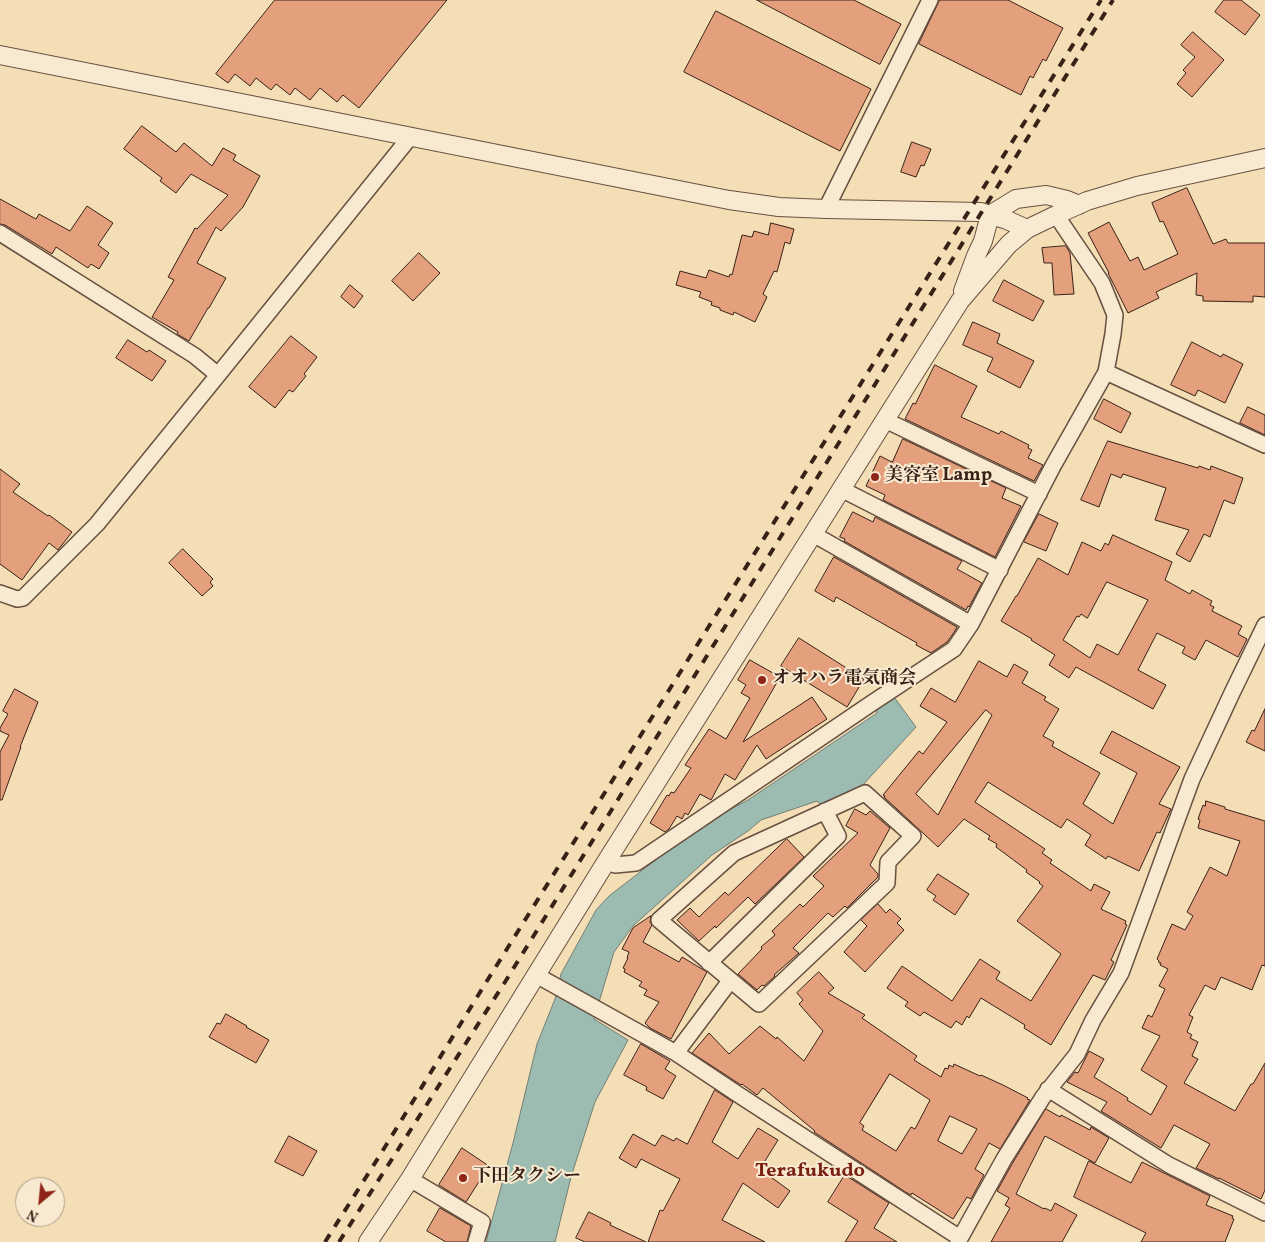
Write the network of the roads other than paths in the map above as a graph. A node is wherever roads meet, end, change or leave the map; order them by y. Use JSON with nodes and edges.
{"nodes":[{"id":1,"x":930,"y":0,"type":"edge"},
{"id":2,"x":0,"y":55,"type":"edge"},
{"id":3,"x":411,"y":136,"type":"junction"},
{"id":4,"x":1265,"y":158,"type":"edge"},
{"id":5,"x":1080,"y":205,"type":"junction"},
{"id":6,"x":826,"y":209,"type":"junction"},
{"id":7,"x":990,"y":214,"type":"junction"},
{"id":8,"x":1056,"y":215,"type":"junction"},
{"id":9,"x":1027,"y":229,"type":"junction"},
{"id":10,"x":0,"y":233,"type":"edge"},
{"id":11,"x":960,"y":301,"type":"junction"},
{"id":12,"x":1106,"y":372,"type":"junction"},
{"id":13,"x":218,"y":376,"type":"junction"},
{"id":14,"x":885,"y":420,"type":"junction"},
{"id":15,"x":1265,"y":445,"type":"edge"},
{"id":16,"x":841,"y":489,"type":"junction"},
{"id":17,"x":1038,"y":494,"type":"junction"},
{"id":18,"x":813,"y":534,"type":"junction"},
{"id":19,"x":1000,"y":570,"type":"junction"},
{"id":20,"x":0,"y":593,"type":"edge"},
{"id":21,"x":971,"y":624,"type":"junction"},
{"id":22,"x":1265,"y":625,"type":"edge"},
{"id":23,"x":825,"y":811,"type":"junction"},
{"id":24,"x":606,"y":862,"type":"junction"},
{"id":25,"x":709,"y":963,"type":"junction"},
{"id":26,"x":536,"y":975,"type":"junction"},
{"id":27,"x":730,"y":981,"type":"junction"},
{"id":28,"x":676,"y":1053,"type":"junction"},
{"id":29,"x":1048,"y":1089,"type":"junction"},
{"id":30,"x":410,"y":1178,"type":"junction"},
{"id":31,"x":1265,"y":1213,"type":"edge"},
{"id":32,"x":959,"y":1240,"type":"edge"},
{"id":33,"x":368,"y":1242,"type":"edge"},
{"id":34,"x":476,"y":1242,"type":"edge"}],
"edges":[{"from":1,"to":6,"type":"street"},
{"from":2,"to":3,"type":"street"},
{"from":3,"to":6,"type":"street"},
{"from":3,"to":13,"type":"street"},
{"from":4,"to":5,"type":"street"},
{"from":5,"to":7,"type":"street"},
{"from":5,"to":8,"type":"street"},
{"from":6,"to":7,"type":"street"},
{"from":7,"to":9,"type":"street"},
{"from":7,"to":11,"type":"street"},
{"from":8,"to":9,"type":"street"},
{"from":8,"to":12,"type":"street"},
{"from":9,"to":11,"type":"street"},
{"from":10,"to":13,"type":"street"},
{"from":11,"to":14,"type":"street"},
{"from":12,"to":15,"type":"street"},
{"from":12,"to":17,"type":"street"},
{"from":13,"to":20,"type":"street"},
{"from":14,"to":16,"type":"street"},
{"from":14,"to":17,"type":"street"},
{"from":16,"to":18,"type":"street"},
{"from":16,"to":19,"type":"street"},
{"from":17,"to":19,"type":"street"},
{"from":18,"to":21,"type":"street"},
{"from":18,"to":24,"type":"street"},
{"from":19,"to":21,"type":"street"},
{"from":21,"to":24,"type":"street"},
{"from":22,"to":29,"type":"street"},
{"from":23,"to":25,"type":"street"},
{"from":23,"to":25,"type":"street"},
{"from":23,"to":27,"type":"street"},
{"from":24,"to":26,"type":"street"},
{"from":25,"to":27,"type":"street"},
{"from":26,"to":28,"type":"street"},
{"from":26,"to":30,"type":"street"},
{"from":27,"to":28,"type":"street"},
{"from":28,"to":32,"type":"street"},
{"from":29,"to":31,"type":"street"},
{"from":29,"to":32,"type":"street"},
{"from":30,"to":33,"type":"street"},
{"from":30,"to":34,"type":"street"}]}
